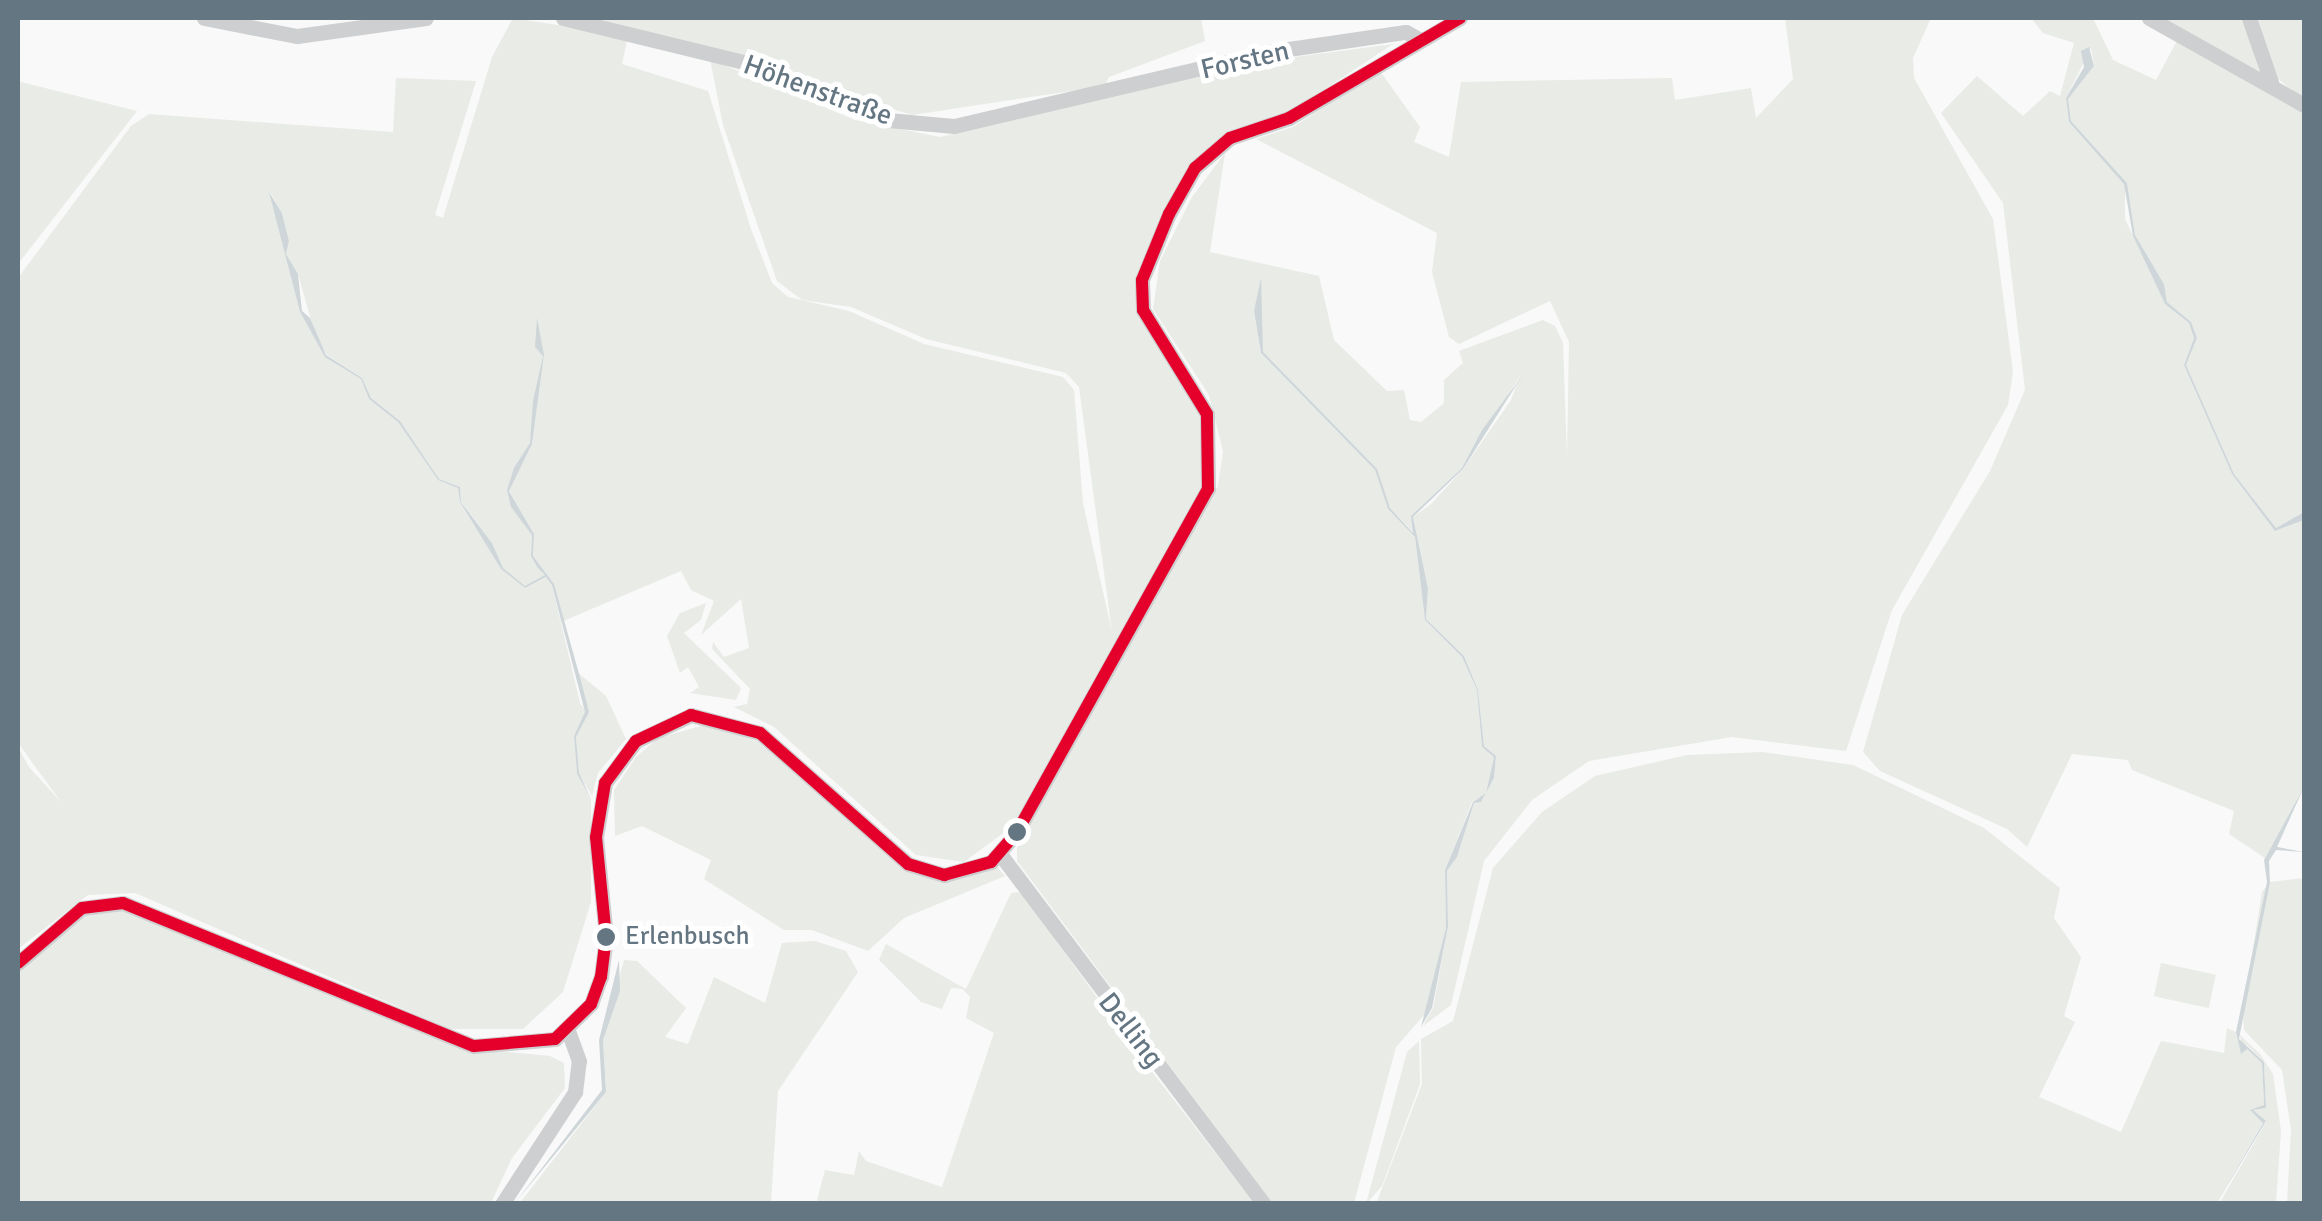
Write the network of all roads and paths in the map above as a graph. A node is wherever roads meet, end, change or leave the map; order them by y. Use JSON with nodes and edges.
{"nodes":[{"id":1,"x":204,"y":18,"type":"edge"},
{"id":2,"x":297,"y":18,"type":"edge"},
{"id":3,"x":426,"y":18,"type":"edge"},
{"id":4,"x":563,"y":18,"type":"edge"},
{"id":5,"x":1460,"y":18,"type":"edge"},
{"id":6,"x":2149,"y":18,"type":"edge"},
{"id":7,"x":2249,"y":18,"type":"edge"},
{"id":8,"x":296,"y":36,"type":"junction"},
{"id":9,"x":1418,"y":38,"type":"junction"},
{"id":10,"x":2271,"y":82,"type":"junction"},
{"id":11,"x":1074,"y":100,"type":"joint"},
{"id":12,"x":2304,"y":106,"type":"edge"},
{"id":13,"x":1000,"y":854,"type":"junction"},
{"id":14,"x":18,"y":963,"type":"edge"},
{"id":15,"x":568,"y":1032,"type":"junction"},
{"id":16,"x":502,"y":1204,"type":"edge"},
{"id":17,"x":1264,"y":1204,"type":"edge"}],
"edges":[{"from":1,"to":8,"type":"street"},
{"from":2,"to":8,"type":"street"},
{"from":3,"to":8,"type":"street"},
{"from":4,"to":11,"type":"street","name":"Höhenstraße"},
{"from":5,"to":9,"type":"street","name":"Forsten"},
{"from":6,"to":10,"type":"street"},
{"from":7,"to":10,"type":"street"},
{"from":9,"to":11,"type":"street","name":"Forsten"},
{"from":9,"to":13,"type":"street","name":"Forsten"},
{"from":10,"to":12,"type":"street"},
{"from":13,"to":15,"type":"street"},
{"from":13,"to":17,"type":"street","name":"Delling"},
{"from":14,"to":15,"type":"street"},
{"from":15,"to":16,"type":"street"}]}
